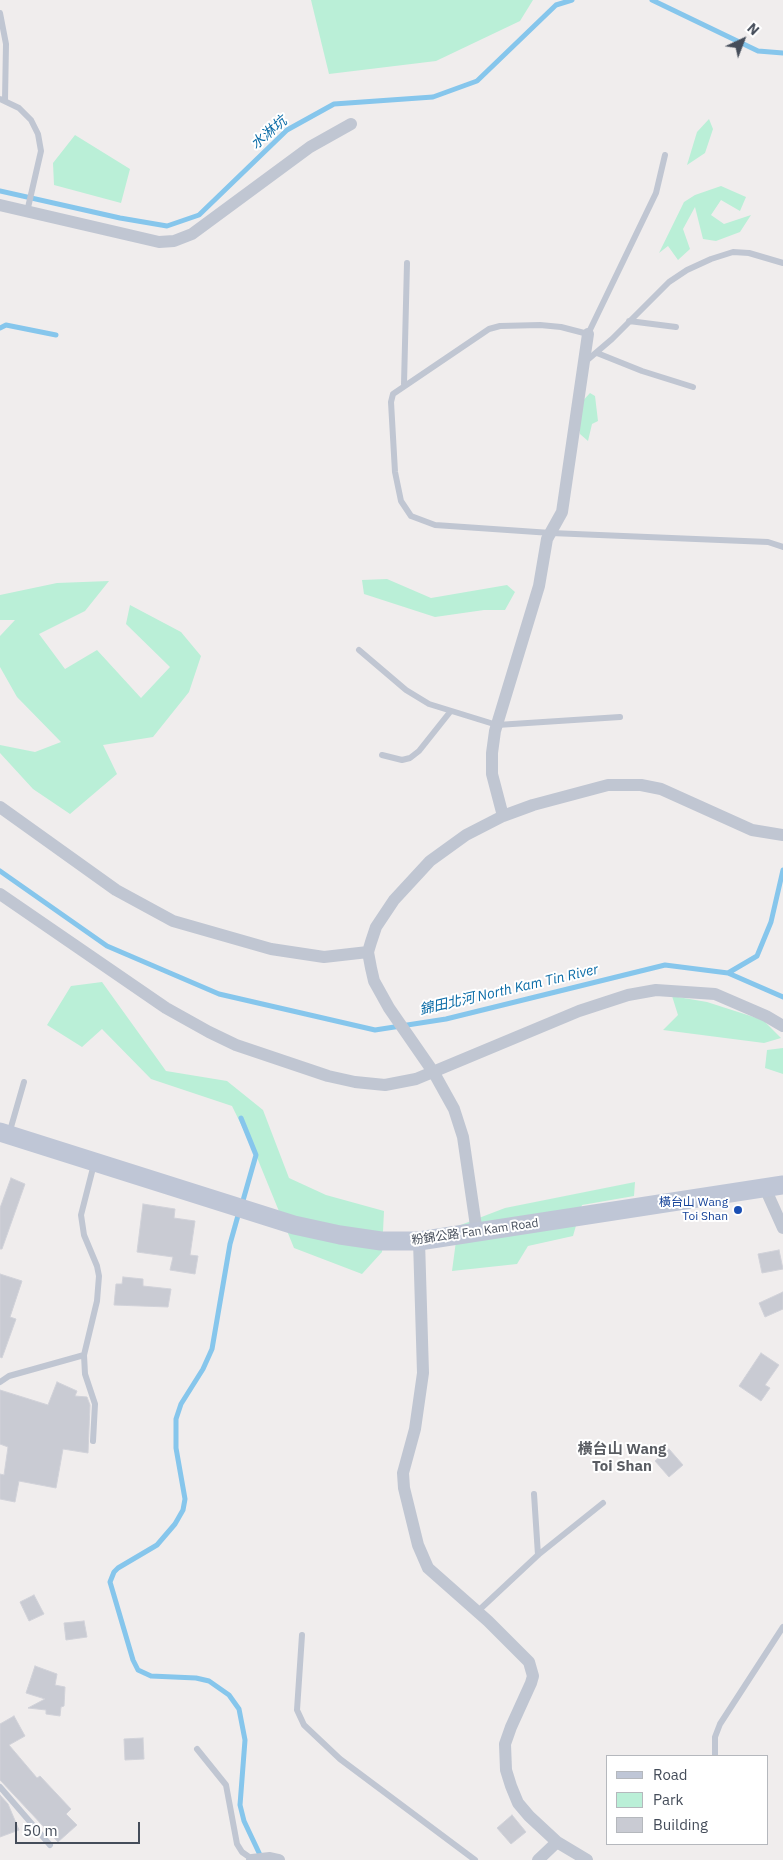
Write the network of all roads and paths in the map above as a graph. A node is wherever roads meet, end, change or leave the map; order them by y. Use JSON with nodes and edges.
{"nodes":[{"id":1,"x":0,"y":13,"type":"edge"},
{"id":2,"x":2,"y":99,"type":"edge"},
{"id":3,"x":351,"y":124,"type":"dead end"},
{"id":4,"x":665,"y":155,"type":"dead end"},
{"id":5,"x":0,"y":206,"type":"edge"},
{"id":6,"x":27,"y":212,"type":"junction"},
{"id":7,"x":407,"y":263,"type":"dead end"},
{"id":8,"x":783,"y":263,"type":"edge"},
{"id":9,"x":629,"y":321,"type":"junction"},
{"id":10,"x":676,"y":327,"type":"dead end"},
{"id":11,"x":588,"y":334,"type":"junction"},
{"id":12,"x":596,"y":352,"type":"junction"},
{"id":13,"x":584,"y":363,"type":"junction"},
{"id":14,"x":404,"y":384,"type":"junction"},
{"id":15,"x":693,"y":387,"type":"dead end"},
{"id":16,"x":551,"y":533,"type":"junction"},
{"id":17,"x":783,"y":547,"type":"edge"},
{"id":18,"x":359,"y":650,"type":"dead end"},
{"id":19,"x":450,"y":712,"type":"junction"},
{"id":20,"x":620,"y":717,"type":"dead end"},
{"id":21,"x":497,"y":725,"type":"junction"},
{"id":22,"x":382,"y":755,"type":"dead end"},
{"id":23,"x":0,"y":807,"type":"edge"},
{"id":24,"x":503,"y":816,"type":"junction"},
{"id":25,"x":783,"y":835,"type":"edge"},
{"id":26,"x":0,"y":894,"type":"edge"},
{"id":27,"x":368,"y":952,"type":"junction"},
{"id":28,"x":783,"y":1026,"type":"edge"},
{"id":29,"x":434,"y":1073,"type":"junction"},
{"id":30,"x":24,"y":1082,"type":"dead end"},
{"id":31,"x":4,"y":1134,"type":"edge"},
{"id":32,"x":95,"y":1163,"type":"junction"},
{"id":33,"x":774,"y":1187,"type":"edge"},
{"id":34,"x":783,"y":1228,"type":"edge"},
{"id":35,"x":477,"y":1232,"type":"junction"},
{"id":36,"x":418,"y":1241,"type":"junction"},
{"id":37,"x":84,"y":1355,"type":"junction"},
{"id":38,"x":0,"y":1382,"type":"edge"},
{"id":39,"x":93,"y":1441,"type":"dead end"},
{"id":40,"x":534,"y":1494,"type":"dead end"},
{"id":41,"x":603,"y":1503,"type":"dead end"},
{"id":42,"x":538,"y":1555,"type":"junction"},
{"id":43,"x":477,"y":1612,"type":"junction"},
{"id":44,"x":783,"y":1627,"type":"edge"},
{"id":45,"x":302,"y":1634,"type":"dead end"},
{"id":46,"x":197,"y":1749,"type":"dead end"},
{"id":47,"x":715,"y":1755,"type":"edge"},
{"id":48,"x":0,"y":1787,"type":"edge"},
{"id":49,"x":557,"y":1842,"type":"junction"},
{"id":50,"x":50,"y":1845,"type":"dead end"},
{"id":51,"x":252,"y":1859,"type":"edge"},
{"id":52,"x":279,"y":1860,"type":"edge"},
{"id":53,"x":475,"y":1860,"type":"edge"},
{"id":54,"x":538,"y":1860,"type":"edge"},
{"id":55,"x":587,"y":1860,"type":"edge"}],
"edges":[{"from":1,"to":2,"type":"lane"},
{"from":2,"to":6,"type":"lane"},
{"from":3,"to":6,"type":"street"},
{"from":4,"to":11,"type":"lane"},
{"from":5,"to":6,"type":"street"},
{"from":7,"to":14,"type":"lane"},
{"from":8,"to":9,"type":"lane"},
{"from":9,"to":10,"type":"lane"},
{"from":9,"to":12,"type":"lane"},
{"from":11,"to":13,"type":"street"},
{"from":11,"to":14,"type":"lane"},
{"from":12,"to":13,"type":"lane"},
{"from":12,"to":15,"type":"lane"},
{"from":13,"to":16,"type":"street"},
{"from":14,"to":16,"type":"lane"},
{"from":16,"to":17,"type":"lane"},
{"from":16,"to":21,"type":"street"},
{"from":18,"to":19,"type":"lane"},
{"from":19,"to":21,"type":"lane"},
{"from":19,"to":22,"type":"lane"},
{"from":20,"to":21,"type":"lane"},
{"from":21,"to":24,"type":"street"},
{"from":23,"to":27,"type":"street"},
{"from":24,"to":25,"type":"street"},
{"from":24,"to":27,"type":"street"},
{"from":26,"to":29,"type":"street"},
{"from":27,"to":29,"type":"street"},
{"from":28,"to":29,"type":"street"},
{"from":29,"to":35,"type":"street"},
{"from":30,"to":31,"type":"lane"},
{"from":31,"to":32,"type":"main road","name":"粉錦公路 Fan Kam Road"},
{"from":32,"to":36,"type":"main road","name":"粉錦公路 Fan Kam Road"},
{"from":32,"to":37,"type":"lane"},
{"from":33,"to":34,"type":"street"},
{"from":33,"to":35,"type":"main road","name":"粉錦公路 Fan Kam Road"},
{"from":35,"to":36,"type":"main road","name":"粉錦公路 Fan Kam Road"},
{"from":36,"to":43,"type":"street"},
{"from":37,"to":38,"type":"lane"},
{"from":37,"to":39,"type":"lane"},
{"from":40,"to":42,"type":"lane"},
{"from":41,"to":42,"type":"lane"},
{"from":42,"to":43,"type":"lane"},
{"from":43,"to":49,"type":"street"},
{"from":44,"to":47,"type":"lane"},
{"from":45,"to":53,"type":"lane"},
{"from":46,"to":51,"type":"lane"},
{"from":48,"to":50,"type":"lane"},
{"from":49,"to":54,"type":"street"},
{"from":49,"to":55,"type":"street"},
{"from":51,"to":52,"type":"street"}]}
